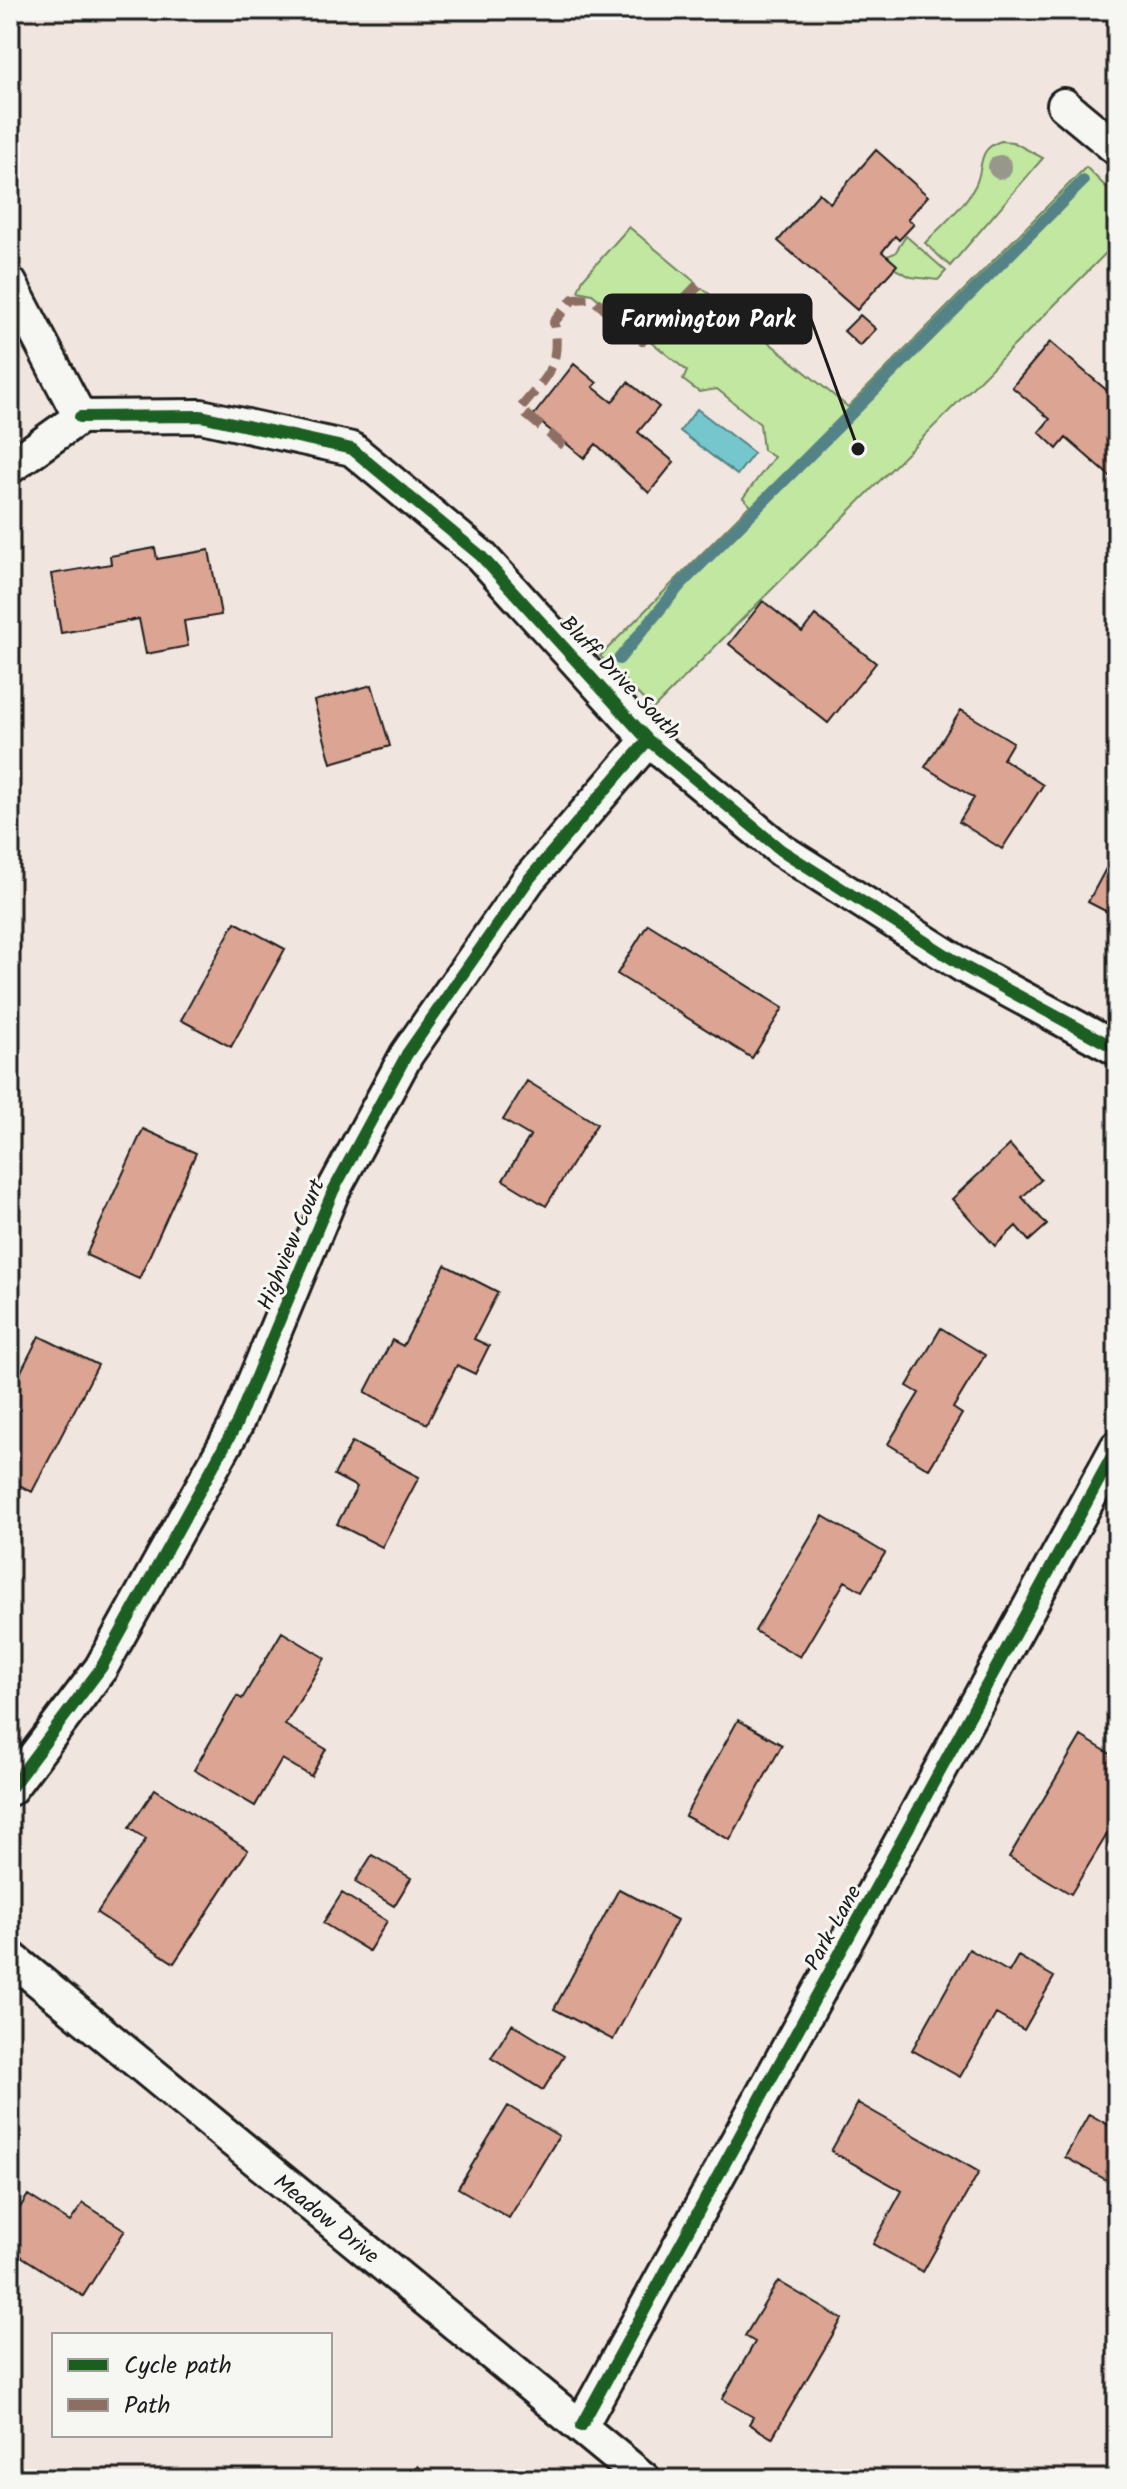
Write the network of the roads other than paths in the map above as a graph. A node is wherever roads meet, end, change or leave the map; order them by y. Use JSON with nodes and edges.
{"nodes":[{"id":1,"x":1064,"y":105,"type":"dead end"},
{"id":2,"x":1117,"y":149,"type":"edge"},
{"id":3,"x":10,"y":283,"type":"edge"},
{"id":4,"x":80,"y":417,"type":"junction"},
{"id":5,"x":10,"y":467,"type":"edge"},
{"id":6,"x":648,"y":740,"type":"junction"},
{"id":7,"x":1117,"y":1049,"type":"edge"},
{"id":8,"x":1117,"y":1447,"type":"edge"},
{"id":9,"x":10,"y":1789,"type":"edge"},
{"id":10,"x":10,"y":1957,"type":"edge"},
{"id":11,"x":581,"y":2426,"type":"junction"},
{"id":12,"x":644,"y":2479,"type":"edge"}],
"edges":[{"from":1,"to":2,"type":"street"},
{"from":3,"to":4,"type":"street"},
{"from":4,"to":5,"type":"street"},
{"from":4,"to":6,"type":"street","name":"Bluff Drive South"},
{"from":6,"to":7,"type":"street","name":"Bluff Drive South"},
{"from":6,"to":9,"type":"street","name":"Highview Court"},
{"from":8,"to":11,"type":"street","name":"Park Lane"},
{"from":10,"to":11,"type":"street","name":"Meadow Drive"},
{"from":11,"to":12,"type":"street","name":"Meadow Drive"}]}
